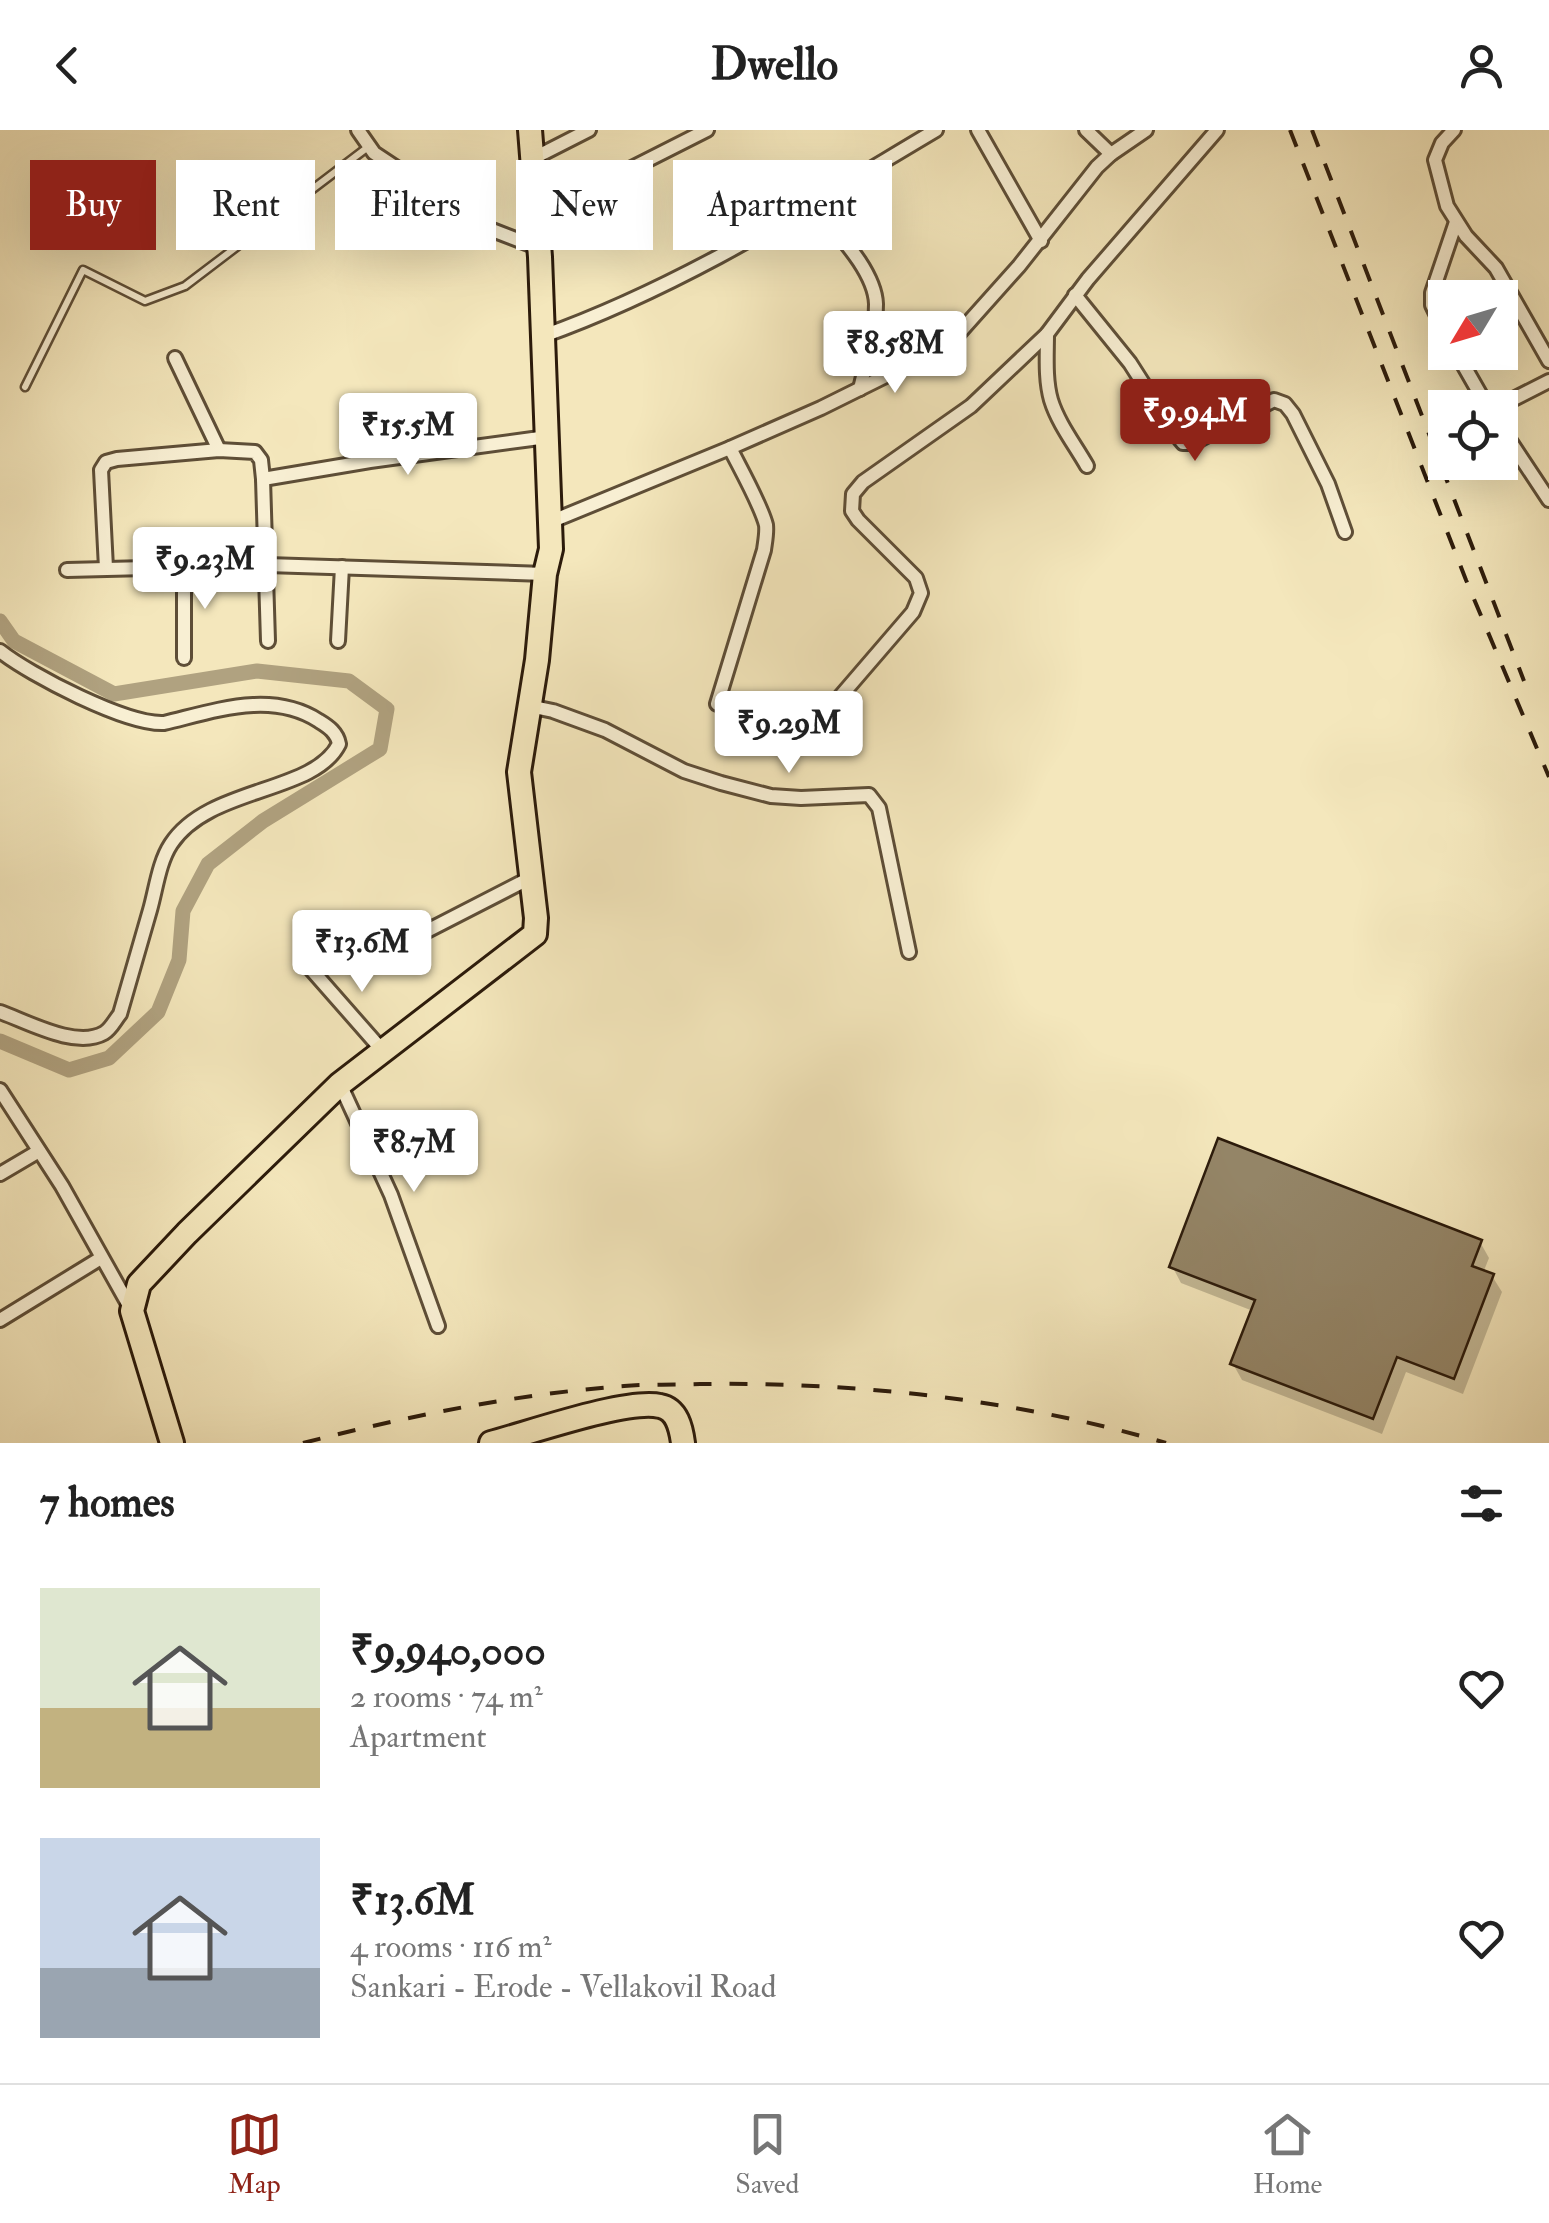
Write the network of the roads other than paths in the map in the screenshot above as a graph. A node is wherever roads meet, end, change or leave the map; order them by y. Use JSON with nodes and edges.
{"nodes":[{"id":1,"x":358,"y":130,"type":"edge"},
{"id":2,"x":530,"y":130,"type":"edge"},
{"id":3,"x":589,"y":130,"type":"edge"},
{"id":4,"x":707,"y":130,"type":"edge"},
{"id":5,"x":936,"y":130,"type":"edge"},
{"id":6,"x":978,"y":130,"type":"edge"},
{"id":7,"x":1086,"y":130,"type":"edge"},
{"id":8,"x":1146,"y":130,"type":"edge"},
{"id":9,"x":1217,"y":130,"type":"edge"},
{"id":10,"x":1454,"y":130,"type":"edge"},
{"id":11,"x":369,"y":146,"type":"junction"},
{"id":12,"x":1112,"y":154,"type":"junction"},
{"id":13,"x":532,"y":159,"type":"joint"},
{"id":14,"x":647,"y":160,"type":"edge"},
{"id":15,"x":887,"y":160,"type":"edge"},
{"id":16,"x":1456,"y":222,"type":"junction"},
{"id":17,"x":516,"y":239,"type":"edge"},
{"id":18,"x":1040,"y":241,"type":"junction"},
{"id":19,"x":539,"y":250,"type":"edge"},
{"id":20,"x":730,"y":250,"type":"edge"},
{"id":21,"x":850,"y":250,"type":"edge"},
{"id":22,"x":1436,"y":280,"type":"edge"},
{"id":23,"x":1075,"y":295,"type":"junction"},
{"id":24,"x":1047,"y":334,"type":"junction"},
{"id":25,"x":543,"y":336,"type":"junction"},
{"id":26,"x":176,"y":358,"type":"dead end"},
{"id":27,"x":1549,"y":362,"type":"edge"},
{"id":28,"x":1549,"y":381,"type":"edge"},
{"id":29,"x":24,"y":387,"type":"dead end"},
{"id":30,"x":860,"y":389,"type":"junction"},
{"id":31,"x":1518,"y":397,"type":"edge"},
{"id":32,"x":547,"y":437,"type":"junction"},
{"id":33,"x":730,"y":448,"type":"junction"},
{"id":34,"x":219,"y":450,"type":"junction"},
{"id":35,"x":1518,"y":453,"type":"edge"},
{"id":36,"x":1087,"y":466,"type":"dead end"},
{"id":37,"x":263,"y":479,"type":"junction"},
{"id":38,"x":1549,"y":500,"type":"edge"},
{"id":39,"x":550,"y":522,"type":"junction"},
{"id":40,"x":1345,"y":532,"type":"dead end"},
{"id":41,"x":267,"y":565,"type":"junction"},
{"id":42,"x":184,"y":566,"type":"junction"},
{"id":43,"x":342,"y":567,"type":"junction"},
{"id":44,"x":106,"y":568,"type":"junction"},
{"id":45,"x":67,"y":570,"type":"dead end"},
{"id":46,"x":545,"y":574,"type":"junction"},
{"id":47,"x":268,"y":641,"type":"dead end"},
{"id":48,"x":338,"y":641,"type":"dead end"},
{"id":49,"x":0,"y":651,"type":"edge"},
{"id":50,"x":184,"y":658,"type":"dead end"},
{"id":51,"x":717,"y":704,"type":"dead end"},
{"id":52,"x":528,"y":706,"type":"junction"},
{"id":53,"x":827,"y":712,"type":"dead end"},
{"id":54,"x":532,"y":877,"type":"junction"},
{"id":55,"x":421,"y":934,"type":"dead end"},
{"id":56,"x":910,"y":952,"type":"dead end"},
{"id":57,"x":310,"y":968,"type":"dead end"},
{"id":58,"x":0,"y":1012,"type":"edge"},
{"id":59,"x":382,"y":1050,"type":"junction"},
{"id":60,"x":340,"y":1084,"type":"junction"},
{"id":61,"x":0,"y":1090,"type":"edge"},
{"id":62,"x":38,"y":1150,"type":"junction"},
{"id":63,"x":0,"y":1174,"type":"edge"},
{"id":64,"x":101,"y":1258,"type":"junction"},
{"id":65,"x":132,"y":1311,"type":"junction"},
{"id":66,"x":0,"y":1320,"type":"edge"},
{"id":67,"x":438,"y":1326,"type":"dead end"},
{"id":68,"x":172,"y":1443,"type":"edge"},
{"id":69,"x":491,"y":1443,"type":"edge"},
{"id":70,"x":683,"y":1443,"type":"edge"}],
"edges":[{"from":1,"to":11,"type":"street"},
{"from":2,"to":13,"type":"highway"},
{"from":3,"to":13,"type":"street"},
{"from":4,"to":14,"type":"street"},
{"from":5,"to":15,"type":"street"},
{"from":6,"to":18,"type":"street"},
{"from":7,"to":12,"type":"street"},
{"from":8,"to":12,"type":"street"},
{"from":9,"to":23,"type":"street"},
{"from":10,"to":16,"type":"street"},
{"from":11,"to":17,"type":"street"},
{"from":11,"to":29,"type":"lane"},
{"from":12,"to":18,"type":"street"},
{"from":16,"to":22,"type":"street"},
{"from":16,"to":27,"type":"street"},
{"from":18,"to":30,"type":"street"},
{"from":19,"to":25,"type":"highway"},
{"from":20,"to":25,"type":"street"},
{"from":21,"to":30,"type":"street"},
{"from":23,"to":24,"type":"street"},
{"from":23,"to":40,"type":"street"},
{"from":24,"to":36,"type":"street"},
{"from":24,"to":53,"type":"street"},
{"from":25,"to":32,"type":"highway"},
{"from":26,"to":34,"type":"street"},
{"from":28,"to":31,"type":"street"},
{"from":30,"to":33,"type":"street"},
{"from":32,"to":37,"type":"street"},
{"from":32,"to":39,"type":"highway"},
{"from":33,"to":39,"type":"street"},
{"from":33,"to":51,"type":"street"},
{"from":34,"to":37,"type":"street"},
{"from":34,"to":44,"type":"street"},
{"from":35,"to":38,"type":"street"},
{"from":37,"to":41,"type":"street"},
{"from":39,"to":46,"type":"highway"},
{"from":41,"to":42,"type":"street"},
{"from":41,"to":43,"type":"street"},
{"from":41,"to":47,"type":"street"},
{"from":42,"to":44,"type":"street"},
{"from":42,"to":50,"type":"street"},
{"from":43,"to":46,"type":"street"},
{"from":43,"to":48,"type":"street"},
{"from":44,"to":45,"type":"street"},
{"from":46,"to":52,"type":"highway"},
{"from":49,"to":58,"type":"street"},
{"from":52,"to":54,"type":"highway"},
{"from":52,"to":56,"type":"street"},
{"from":54,"to":55,"type":"street"},
{"from":54,"to":59,"type":"highway"},
{"from":57,"to":59,"type":"street"},
{"from":59,"to":60,"type":"highway"},
{"from":60,"to":65,"type":"highway"},
{"from":60,"to":67,"type":"street"},
{"from":61,"to":62,"type":"street"},
{"from":62,"to":63,"type":"street"},
{"from":62,"to":64,"type":"street"},
{"from":64,"to":65,"type":"street"},
{"from":64,"to":66,"type":"street"},
{"from":65,"to":68,"type":"highway"},
{"from":69,"to":70,"type":"highway"}]}
